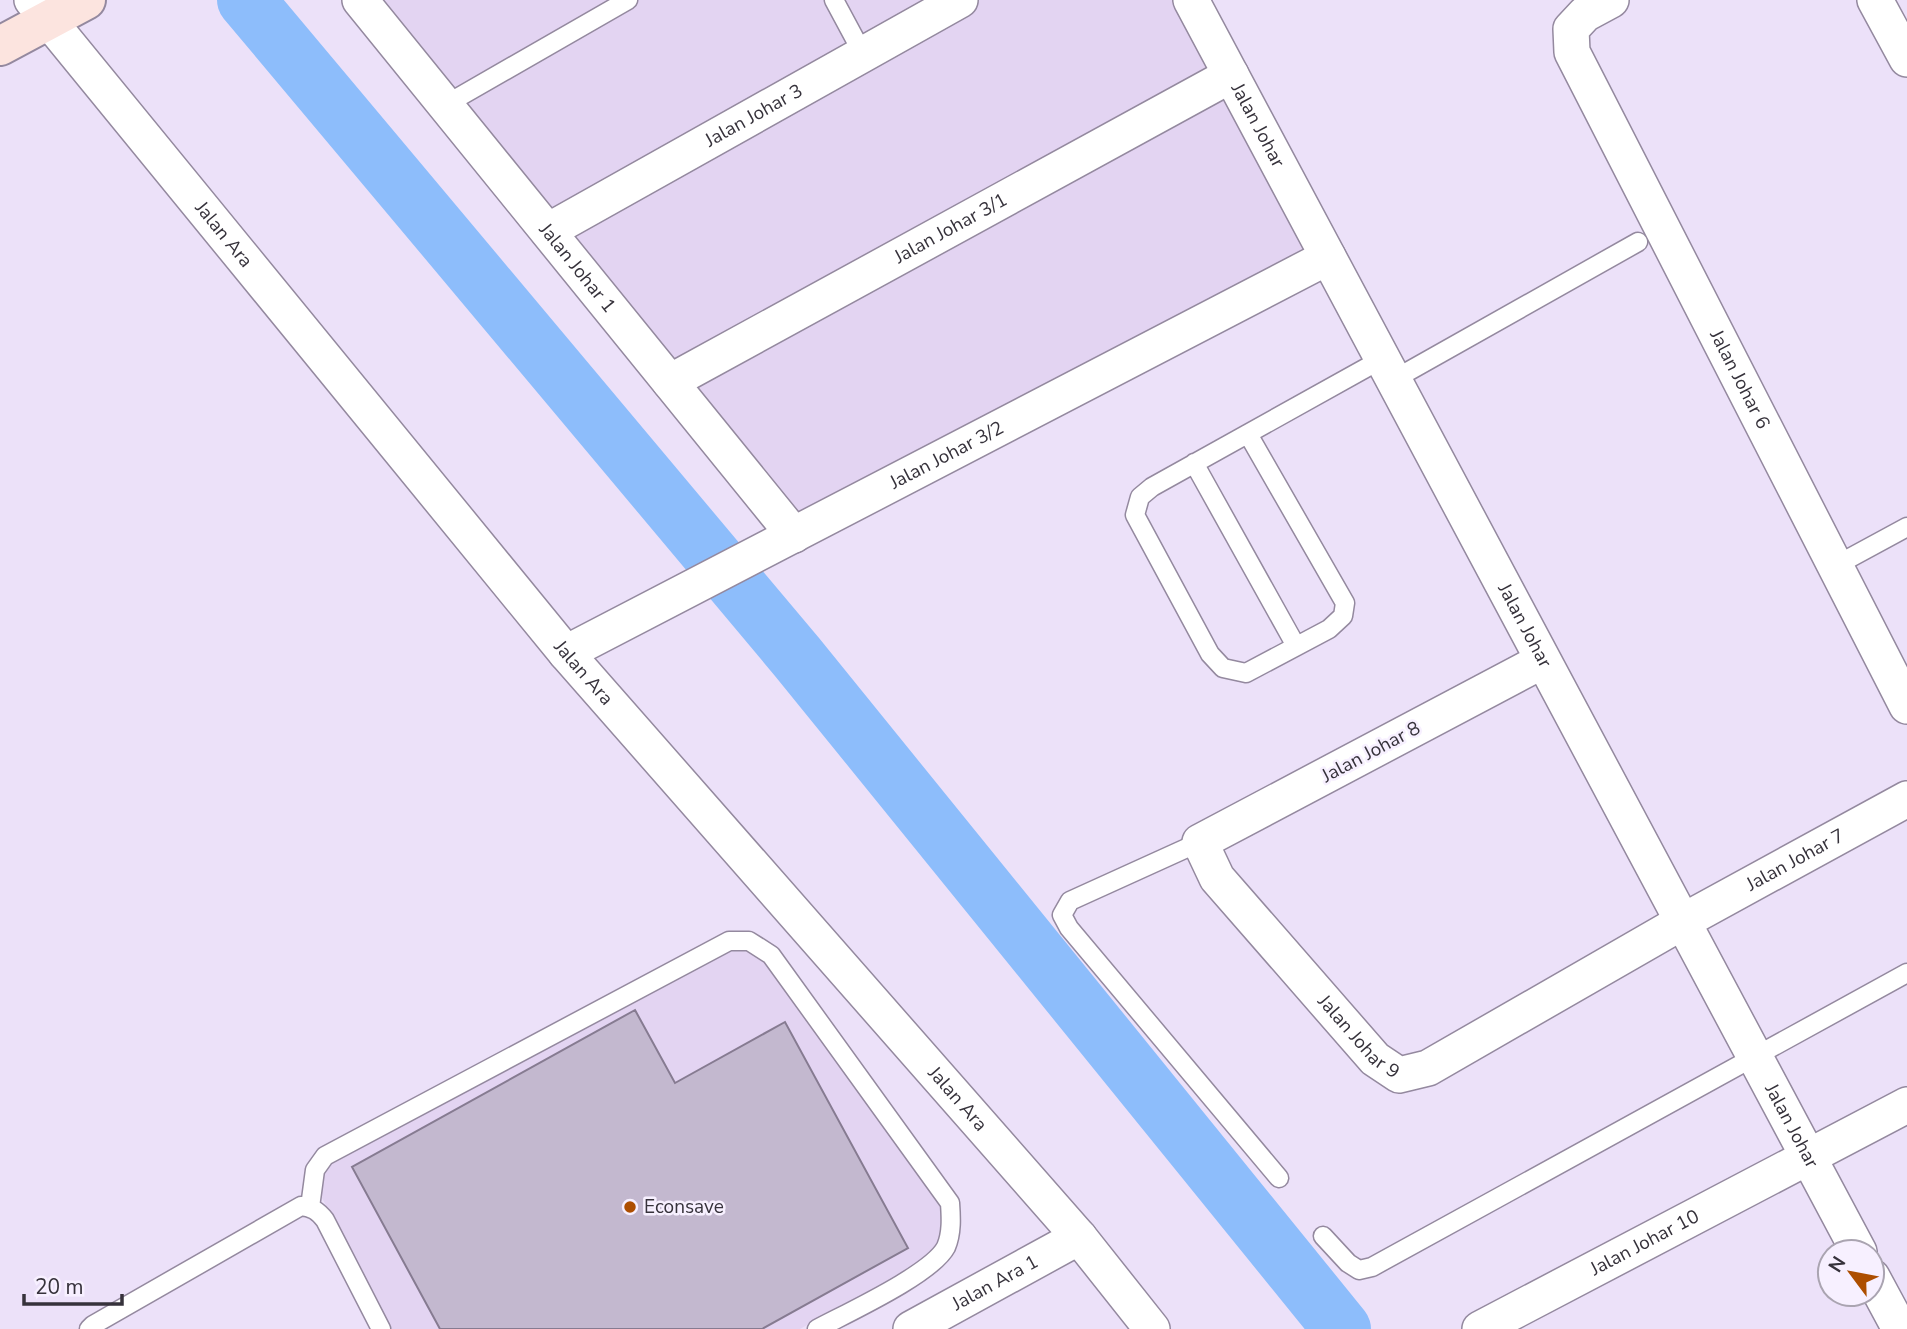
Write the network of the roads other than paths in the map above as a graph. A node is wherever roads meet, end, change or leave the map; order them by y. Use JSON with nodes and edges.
{"nodes":[{"id":1,"x":360,"y":0,"type":"edge"},
{"id":2,"x":628,"y":0,"type":"edge"},
{"id":3,"x":834,"y":0,"type":"edge"},
{"id":4,"x":960,"y":0,"type":"edge"},
{"id":5,"x":1191,"y":0,"type":"edge"},
{"id":6,"x":1611,"y":0,"type":"edge"},
{"id":7,"x":1875,"y":0,"type":"edge"},
{"id":8,"x":60,"y":7,"type":"edge"},
{"id":9,"x":0,"y":46,"type":"edge"},
{"id":10,"x":863,"y":54,"type":"junction"},
{"id":11,"x":1907,"y":58,"type":"edge"},
{"id":12,"x":1231,"y":75,"type":"junction"},
{"id":13,"x":445,"y":105,"type":"junction"},
{"id":14,"x":548,"y":231,"type":"junction"},
{"id":15,"x":1638,"y":242,"type":"dead end"},
{"id":16,"x":1328,"y":257,"type":"junction"},
{"id":17,"x":1387,"y":369,"type":"junction"},
{"id":18,"x":670,"y":383,"type":"junction"},
{"id":19,"x":1248,"y":434,"type":"junction"},
{"id":20,"x":1194,"y":463,"type":"junction"},
{"id":21,"x":1907,"y":527,"type":"edge"},
{"id":22,"x":779,"y":542,"type":"junction"},
{"id":23,"x":1835,"y":566,"type":"junction"},
{"id":24,"x":1296,"y":646,"type":"junction"},
{"id":25,"x":566,"y":653,"type":"junction"},
{"id":26,"x":1542,"y":661,"type":"junction"},
{"id":27,"x":1907,"y":706,"type":"edge"},
{"id":28,"x":1907,"y":799,"type":"edge"},
{"id":29,"x":1200,"y":842,"type":"junction"},
{"id":30,"x":1682,"y":922,"type":"junction"},
{"id":31,"x":1907,"y":973,"type":"edge"},
{"id":32,"x":1755,"y":1057,"type":"junction"},
{"id":33,"x":1907,"y":1105,"type":"edge"},
{"id":34,"x":1808,"y":1156,"type":"junction"},
{"id":35,"x":1279,"y":1178,"type":"dead end"},
{"id":36,"x":310,"y":1207,"type":"junction"},
{"id":37,"x":1323,"y":1236,"type":"dead end"},
{"id":38,"x":1079,"y":1237,"type":"junction"},
{"id":39,"x":1852,"y":1238,"type":"edge"},
{"id":40,"x":1886,"y":1302,"type":"edge"},
{"id":41,"x":89,"y":1329,"type":"edge"},
{"id":42,"x":382,"y":1329,"type":"edge"},
{"id":43,"x":817,"y":1329,"type":"edge"},
{"id":44,"x":911,"y":1329,"type":"edge"},
{"id":45,"x":1152,"y":1329,"type":"edge"},
{"id":46,"x":1480,"y":1329,"type":"edge"},
{"id":47,"x":1900,"y":1329,"type":"edge"}],
"edges":[{"from":1,"to":13,"type":"street","name":"Jalan Johar 1"},
{"from":2,"to":13,"type":"lane"},
{"from":3,"to":10,"type":"lane"},
{"from":4,"to":10,"type":"street","name":"Jalan Johar 3"},
{"from":5,"to":12,"type":"street","name":"Jalan Johar"},
{"from":6,"to":23,"type":"street","name":"Jalan Johar 6"},
{"from":7,"to":11,"type":"street"},
{"from":8,"to":9,"type":"main road"},
{"from":8,"to":25,"type":"street","name":"Jalan Ara"},
{"from":10,"to":14,"type":"street","name":"Jalan Johar 3"},
{"from":12,"to":16,"type":"street","name":"Jalan Johar"},
{"from":12,"to":18,"type":"street","name":"Jalan Johar 3/1"},
{"from":13,"to":14,"type":"street","name":"Jalan Johar 1"},
{"from":14,"to":18,"type":"street","name":"Jalan Johar 1"},
{"from":15,"to":17,"type":"lane"},
{"from":16,"to":17,"type":"street","name":"Jalan Johar"},
{"from":16,"to":22,"type":"street","name":"Jalan Johar 3/2"},
{"from":17,"to":19,"type":"lane"},
{"from":17,"to":26,"type":"street","name":"Jalan Johar"},
{"from":18,"to":22,"type":"street","name":"Jalan Johar 1"},
{"from":19,"to":20,"type":"lane"},
{"from":19,"to":24,"type":"lane"},
{"from":20,"to":24,"type":"lane"},
{"from":20,"to":24,"type":"lane"},
{"from":21,"to":23,"type":"lane"},
{"from":22,"to":25,"type":"street","name":"Jalan Johar 3/2"},
{"from":23,"to":27,"type":"street","name":"Jalan Johar 6"},
{"from":25,"to":38,"type":"street","name":"Jalan Ara"},
{"from":26,"to":29,"type":"street","name":"Jalan Johar 8"},
{"from":26,"to":30,"type":"street","name":"Jalan Johar"},
{"from":28,"to":30,"type":"street","name":"Jalan Johar 7"},
{"from":29,"to":30,"type":"street","name":"Jalan Johar 9"},
{"from":29,"to":35,"type":"lane"},
{"from":30,"to":32,"type":"street","name":"Jalan Johar"},
{"from":31,"to":32,"type":"lane"},
{"from":32,"to":34,"type":"street","name":"Jalan Johar"},
{"from":32,"to":37,"type":"lane"},
{"from":33,"to":34,"type":"street","name":"Jalan Johar 10"},
{"from":34,"to":39,"type":"street","name":"Jalan Johar"},
{"from":34,"to":46,"type":"street","name":"Jalan Johar 10"},
{"from":36,"to":41,"type":"lane"},
{"from":36,"to":42,"type":"lane"},
{"from":36,"to":43,"type":"lane"},
{"from":38,"to":44,"type":"street","name":"Jalan Ara 1"},
{"from":38,"to":45,"type":"street","name":"Jalan Ara"},
{"from":40,"to":47,"type":"street"}]}
